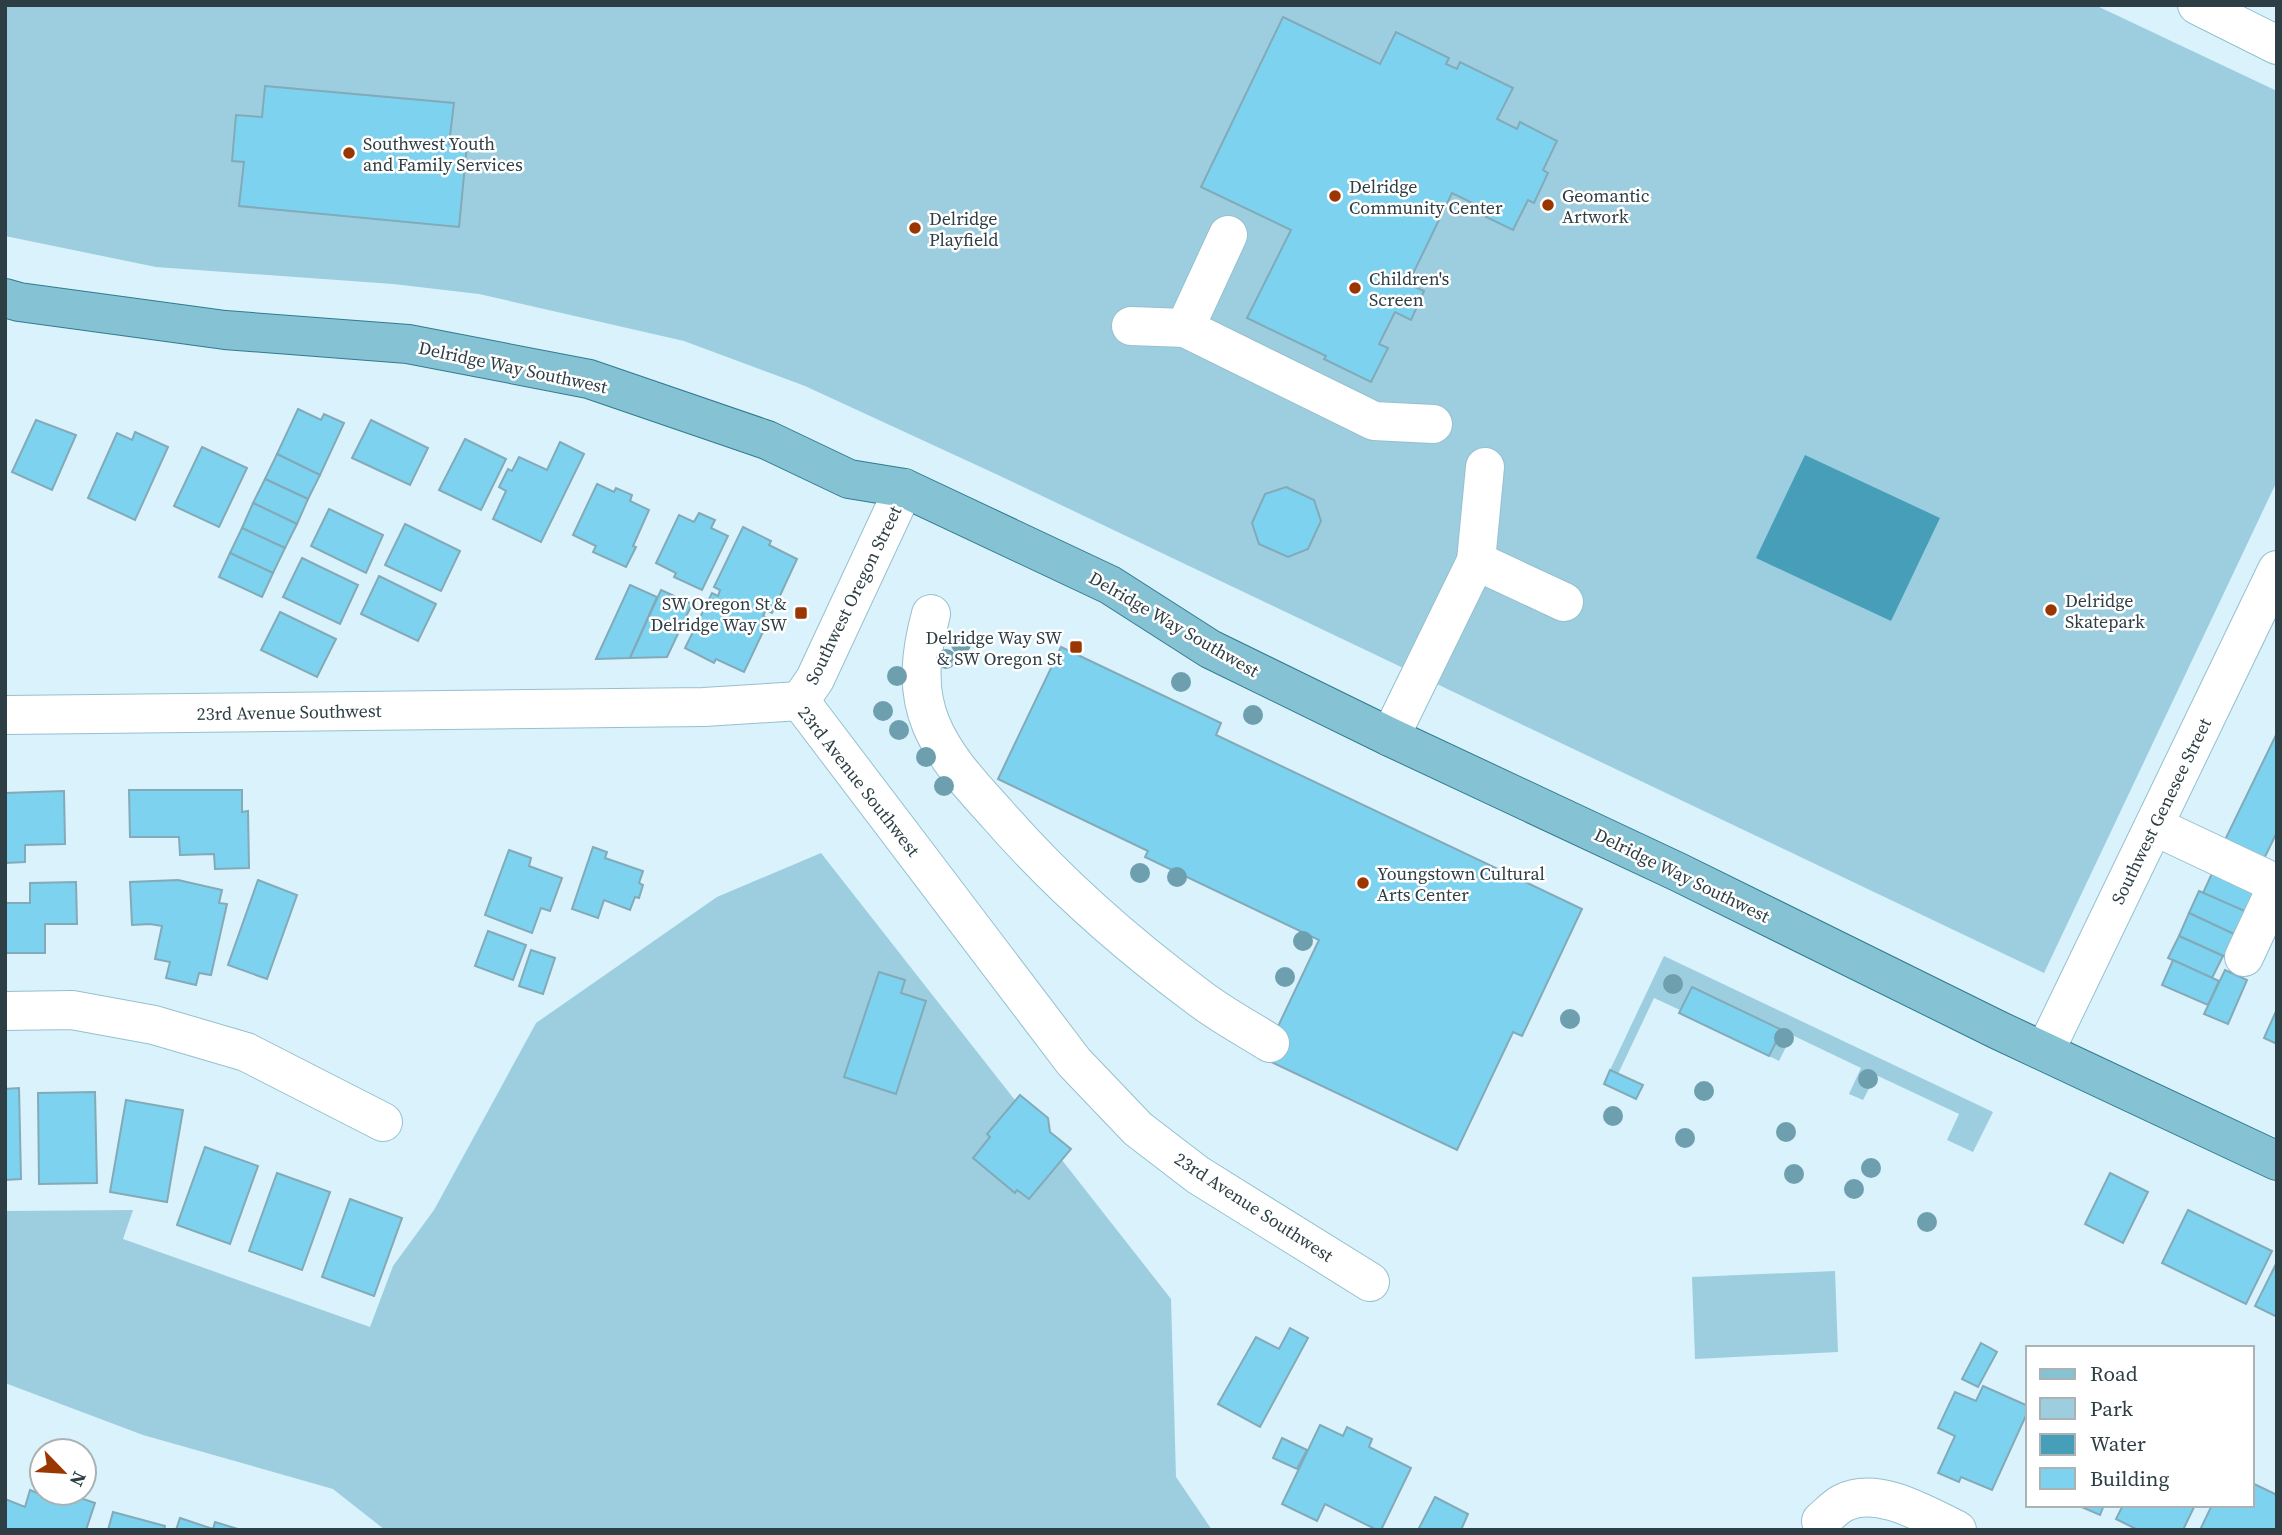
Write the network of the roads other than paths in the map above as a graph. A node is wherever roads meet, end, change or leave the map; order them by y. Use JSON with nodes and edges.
{"nodes":[{"id":1,"x":2197,"y":5,"type":"edge"},
{"id":2,"x":2277,"y":45,"type":"edge"},
{"id":3,"x":1228,"y":235,"type":"dead end"},
{"id":4,"x":5,"y":298,"type":"edge"},
{"id":5,"x":1131,"y":327,"type":"dead end"},
{"id":6,"x":1185,"y":328,"type":"junction"},
{"id":7,"x":1433,"y":424,"type":"dead end"},
{"id":8,"x":1485,"y":467,"type":"dead end"},
{"id":9,"x":904,"y":488,"type":"junction"},
{"id":10,"x":1476,"y":561,"type":"junction"},
{"id":11,"x":2274,"y":585,"type":"edge"},
{"id":12,"x":1564,"y":602,"type":"dead end"},
{"id":13,"x":931,"y":614,"type":"dead end"},
{"id":14,"x":800,"y":701,"type":"junction"},
{"id":15,"x":5,"y":715,"type":"edge"},
{"id":16,"x":1390,"y":737,"type":"junction"},
{"id":17,"x":2154,"y":826,"type":"junction"},
{"id":18,"x":2277,"y":885,"type":"edge"},
{"id":19,"x":2244,"y":957,"type":"dead end"},
{"id":20,"x":5,"y":1011,"type":"edge"},
{"id":21,"x":1270,"y":1043,"type":"dead end"},
{"id":22,"x":2045,"y":1051,"type":"junction"},
{"id":23,"x":383,"y":1122,"type":"dead end"},
{"id":24,"x":2277,"y":1161,"type":"edge"},
{"id":25,"x":1370,"y":1282,"type":"dead end"},
{"id":26,"x":1821,"y":1521,"type":"dead end"},
{"id":27,"x":1957,"y":1530,"type":"edge"}],
"edges":[{"from":1,"to":2,"type":"street"},
{"from":3,"to":6,"type":"street"},
{"from":4,"to":9,"type":"main road","name":"Delridge Way Southwest"},
{"from":5,"to":6,"type":"street"},
{"from":6,"to":7,"type":"street"},
{"from":8,"to":10,"type":"street"},
{"from":9,"to":14,"type":"street","name":"Southwest Oregon Street"},
{"from":9,"to":16,"type":"main road","name":"Delridge Way Southwest"},
{"from":10,"to":12,"type":"street"},
{"from":10,"to":16,"type":"street"},
{"from":11,"to":17,"type":"street","name":"Southwest Genesee Street"},
{"from":13,"to":21,"type":"street"},
{"from":14,"to":15,"type":"street","name":"23rd Avenue Southwest"},
{"from":14,"to":25,"type":"street","name":"23rd Avenue Southwest"},
{"from":16,"to":22,"type":"main road","name":"Delridge Way Southwest"},
{"from":17,"to":18,"type":"street"},
{"from":17,"to":22,"type":"street","name":"Southwest Genesee Street"},
{"from":18,"to":19,"type":"street"},
{"from":20,"to":23,"type":"street"},
{"from":22,"to":24,"type":"main road","name":"Delridge Way Southwest"},
{"from":26,"to":27,"type":"street"}]}
